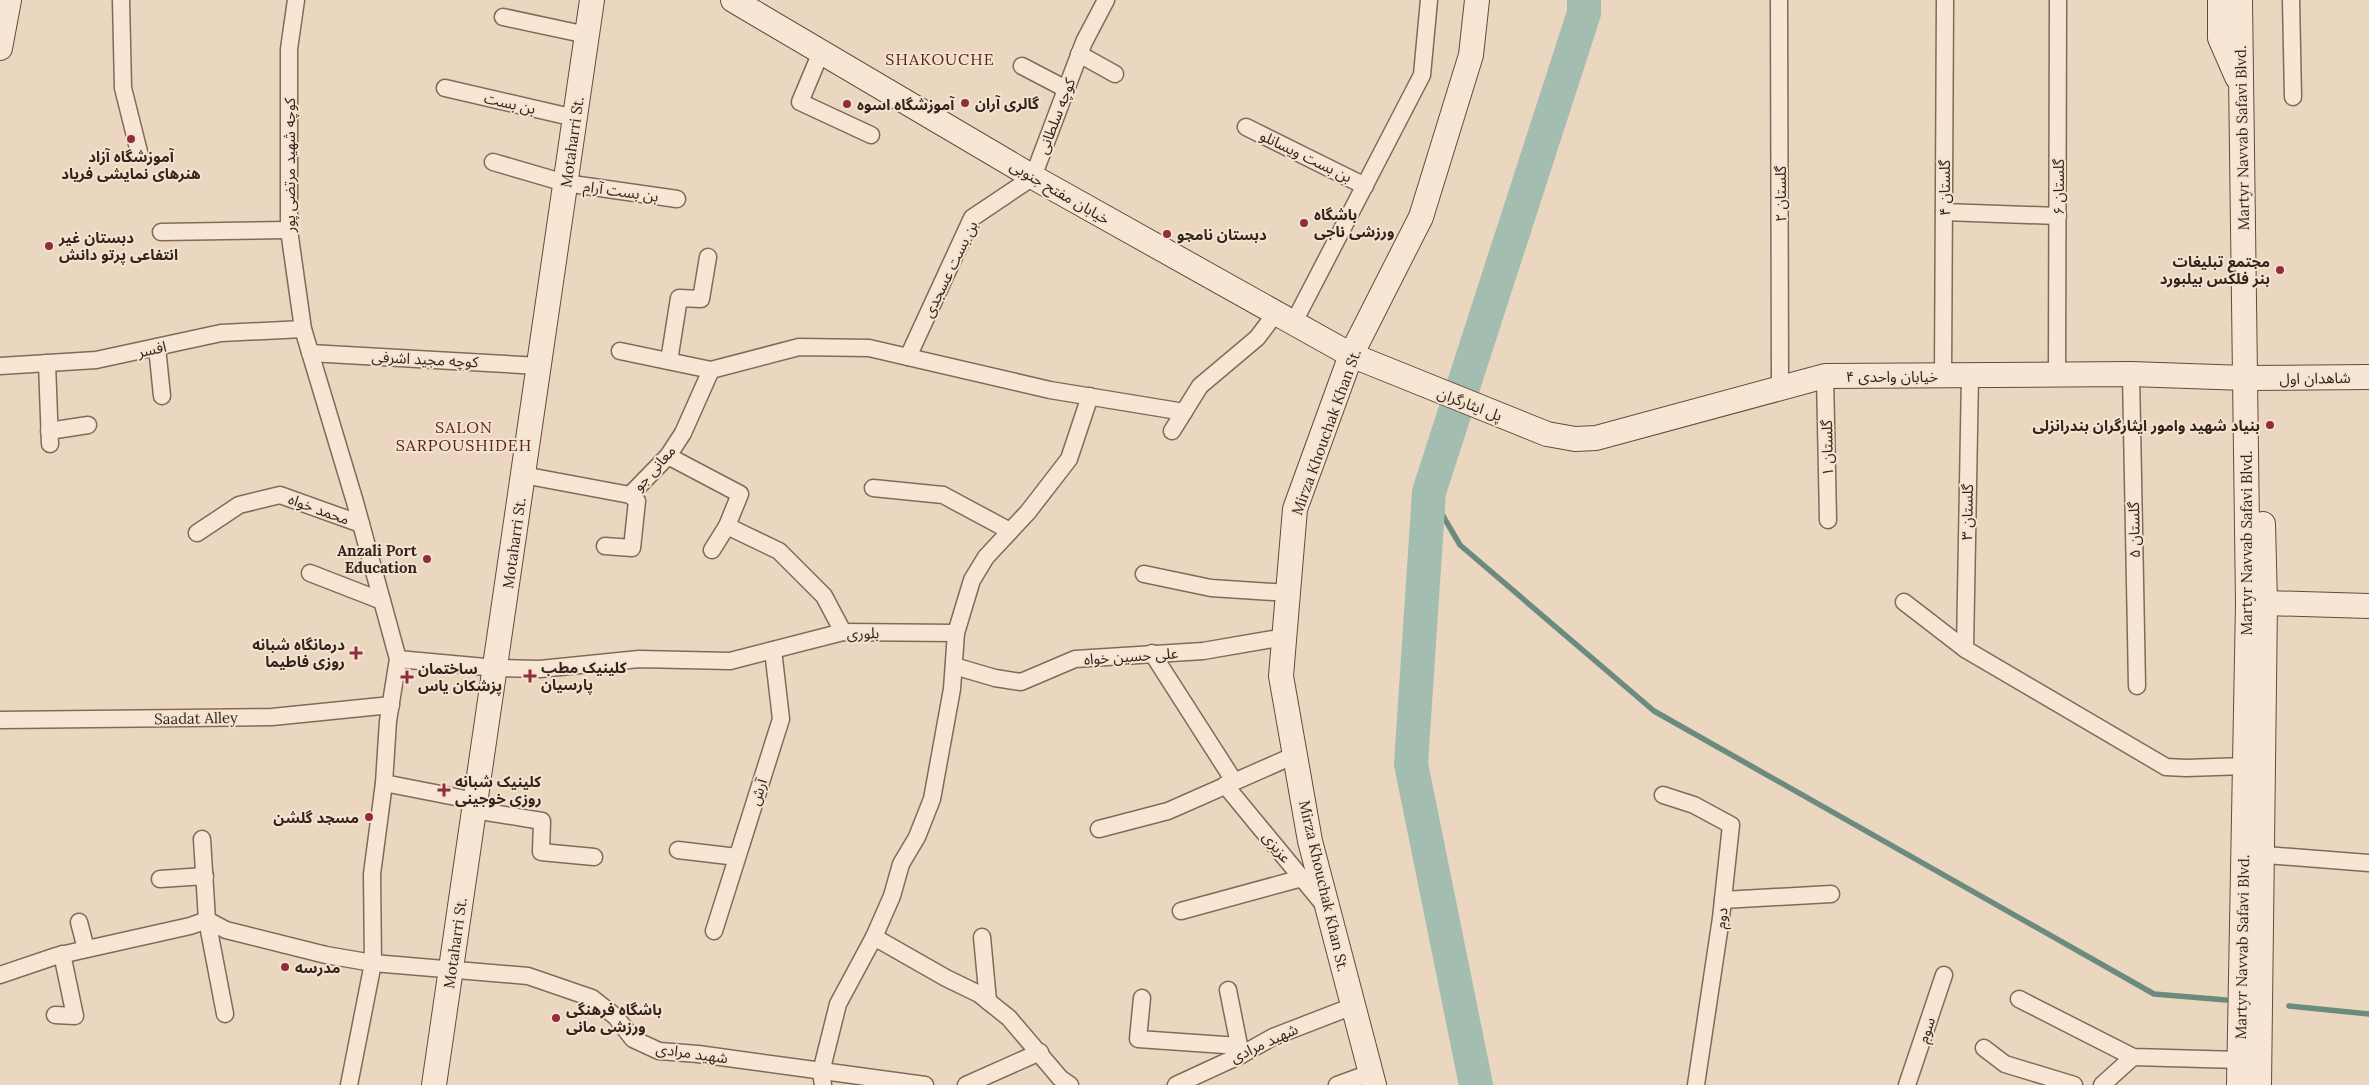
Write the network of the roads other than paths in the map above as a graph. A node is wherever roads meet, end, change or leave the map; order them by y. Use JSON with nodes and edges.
{"nodes":[{"id":1,"x":9,"y":0,"type":"edge"},
{"id":2,"x":121,"y":0,"type":"edge"},
{"id":3,"x":296,"y":0,"type":"edge"},
{"id":4,"x":592,"y":0,"type":"edge"},
{"id":5,"x":733,"y":0,"type":"edge"},
{"id":6,"x":1106,"y":0,"type":"edge"},
{"id":7,"x":1429,"y":0,"type":"edge"},
{"id":8,"x":1477,"y":0,"type":"edge"},
{"id":9,"x":1779,"y":0,"type":"edge"},
{"id":10,"x":1945,"y":0,"type":"edge"},
{"id":11,"x":2058,"y":0,"type":"edge"},
{"id":12,"x":2220,"y":0,"type":"edge"},
{"id":13,"x":2240,"y":0,"type":"edge"},
{"id":14,"x":2255,"y":0,"type":"edge"},
{"id":15,"x":2292,"y":0,"type":"edge"},
{"id":16,"x":503,"y":17,"type":"dead end"},
{"id":17,"x":587,"y":35,"type":"junction"},
{"id":18,"x":0,"y":48,"type":"edge"},
{"id":19,"x":821,"y":52,"type":"junction"},
{"id":20,"x":1079,"y":54,"type":"junction"},
{"id":21,"x":1022,"y":66,"type":"dead end"},
{"id":22,"x":1115,"y":74,"type":"dead end"},
{"id":23,"x":2241,"y":86,"type":"junction"},
{"id":24,"x":446,"y":88,"type":"dead end"},
{"id":25,"x":1066,"y":89,"type":"junction"},
{"id":26,"x":2293,"y":97,"type":"dead end"},
{"id":27,"x":575,"y":118,"type":"junction"},
{"id":28,"x":1246,"y":127,"type":"dead end"},
{"id":29,"x":871,"y":134,"type":"dead end"},
{"id":30,"x":139,"y":152,"type":"dead end"},
{"id":31,"x":493,"y":162,"type":"dead end"},
{"id":32,"x":1033,"y":177,"type":"junction"},
{"id":33,"x":565,"y":183,"type":"junction"},
{"id":34,"x":1365,"y":186,"type":"junction"},
{"id":35,"x":677,"y":200,"type":"dead end"},
{"id":36,"x":1944,"y":212,"type":"junction"},
{"id":37,"x":2058,"y":216,"type":"junction"},
{"id":38,"x":289,"y":230,"type":"junction"},
{"id":39,"x":161,"y":232,"type":"dead end"},
{"id":40,"x":708,"y":257,"type":"dead end"},
{"id":41,"x":1285,"y":318,"type":"junction"},
{"id":42,"x":303,"y":329,"type":"junction"},
{"id":43,"x":157,"y":347,"type":"junction"},
{"id":44,"x":620,"y":351,"type":"dead end"},
{"id":45,"x":310,"y":353,"type":"junction"},
{"id":46,"x":1352,"y":355,"type":"junction"},
{"id":47,"x":908,"y":357,"type":"junction"},
{"id":48,"x":670,"y":361,"type":"junction"},
{"id":49,"x":48,"y":363,"type":"junction"},
{"id":50,"x":0,"y":366,"type":"edge"},
{"id":51,"x":539,"y":366,"type":"junction"},
{"id":52,"x":711,"y":370,"type":"junction"},
{"id":53,"x":1393,"y":374,"type":"joint"},
{"id":54,"x":2057,"y":374,"type":"junction"},
{"id":55,"x":2131,"y":374,"type":"junction"},
{"id":56,"x":1970,"y":375,"type":"junction"},
{"id":57,"x":1825,"y":376,"type":"junction"},
{"id":58,"x":1944,"y":376,"type":"junction"},
{"id":59,"x":2191,"y":377,"type":"junction"},
{"id":60,"x":2369,"y":377,"type":"edge"},
{"id":61,"x":2253,"y":378,"type":"junction"},
{"id":62,"x":1780,"y":388,"type":"junction"},
{"id":63,"x":162,"y":396,"type":"dead end"},
{"id":64,"x":1090,"y":396,"type":"junction"},
{"id":65,"x":1184,"y":412,"type":"junction"},
{"id":66,"x":2246,"y":417,"type":"junction"},
{"id":67,"x":88,"y":425,"type":"dead end"},
{"id":68,"x":1172,"y":430,"type":"dead end"},
{"id":69,"x":1547,"y":434,"type":"joint"},
{"id":70,"x":668,"y":456,"type":"junction"},
{"id":71,"x":523,"y":474,"type":"junction"},
{"id":72,"x":873,"y":488,"type":"dead end"},
{"id":73,"x":630,"y":495,"type":"junction"},
{"id":74,"x":1828,"y":520,"type":"dead end"},
{"id":75,"x":361,"y":524,"type":"junction"},
{"id":76,"x":728,"y":526,"type":"junction"},
{"id":77,"x":1010,"y":531,"type":"junction"},
{"id":78,"x":196,"y":533,"type":"dead end"},
{"id":79,"x":605,"y":546,"type":"dead end"},
{"id":80,"x":712,"y":550,"type":"dead end"},
{"id":81,"x":310,"y":574,"type":"dead end"},
{"id":82,"x":1144,"y":574,"type":"dead end"},
{"id":83,"x":1288,"y":593,"type":"junction"},
{"id":84,"x":382,"y":601,"type":"junction"},
{"id":85,"x":1904,"y":602,"type":"dead end"},
{"id":86,"x":2265,"y":603,"type":"junction"},
{"id":87,"x":2369,"y":606,"type":"edge"},
{"id":88,"x":843,"y":632,"type":"junction"},
{"id":89,"x":956,"y":633,"type":"junction"},
{"id":90,"x":1284,"y":637,"type":"junction"},
{"id":91,"x":1965,"y":649,"type":"junction"},
{"id":92,"x":773,"y":650,"type":"junction"},
{"id":93,"x":1152,"y":654,"type":"junction"},
{"id":94,"x":398,"y":659,"type":"junction"},
{"id":95,"x":954,"y":666,"type":"junction"},
{"id":96,"x":496,"y":668,"type":"junction"},
{"id":97,"x":2138,"y":686,"type":"dead end"},
{"id":98,"x":391,"y":705,"type":"junction"},
{"id":99,"x":0,"y":720,"type":"edge"},
{"id":100,"x":1295,"y":755,"type":"junction"},
{"id":101,"x":2245,"y":766,"type":"junction"},
{"id":102,"x":384,"y":782,"type":"junction"},
{"id":103,"x":1230,"y":783,"type":"junction"},
{"id":104,"x":1663,"y":795,"type":"dead end"},
{"id":105,"x":475,"y":806,"type":"junction"},
{"id":106,"x":1099,"y":828,"type":"dead end"},
{"id":107,"x":202,"y":839,"type":"dead end"},
{"id":108,"x":678,"y":850,"type":"dead end"},
{"id":109,"x":2253,"y":854,"type":"junction"},
{"id":110,"x":594,"y":857,"type":"dead end"},
{"id":111,"x":737,"y":857,"type":"junction"},
{"id":112,"x":2369,"y":863,"type":"edge"},
{"id":113,"x":205,"y":876,"type":"junction"},
{"id":114,"x":1302,"y":878,"type":"junction"},
{"id":115,"x":160,"y":879,"type":"dead end"},
{"id":116,"x":1830,"y":894,"type":"dead end"},
{"id":117,"x":1723,"y":900,"type":"junction"},
{"id":118,"x":1181,"y":910,"type":"dead end"},
{"id":119,"x":1328,"y":910,"type":"junction"},
{"id":120,"x":208,"y":920,"type":"junction"},
{"id":121,"x":79,"y":922,"type":"dead end"},
{"id":122,"x":714,"y":931,"type":"dead end"},
{"id":123,"x":874,"y":937,"type":"junction"},
{"id":124,"x":982,"y":937,"type":"dead end"},
{"id":125,"x":86,"y":949,"type":"junction"},
{"id":126,"x":62,"y":954,"type":"junction"},
{"id":127,"x":373,"y":963,"type":"junction"},
{"id":128,"x":451,"y":969,"type":"junction"},
{"id":129,"x":1944,"y":974,"type":"dead end"},
{"id":130,"x":0,"y":975,"type":"edge"},
{"id":131,"x":1228,"y":990,"type":"dead end"},
{"id":132,"x":1142,"y":998,"type":"dead end"},
{"id":133,"x":2019,"y":999,"type":"dead end"},
{"id":134,"x":988,"y":1001,"type":"junction"},
{"id":135,"x":1353,"y":1006,"type":"junction"},
{"id":136,"x":225,"y":1014,"type":"dead end"},
{"id":137,"x":55,"y":1015,"type":"dead end"},
{"id":138,"x":1984,"y":1048,"type":"dead end"},
{"id":139,"x":1240,"y":1050,"type":"junction"},
{"id":140,"x":1040,"y":1052,"type":"junction"},
{"id":141,"x":2133,"y":1057,"type":"junction"},
{"id":142,"x":2239,"y":1060,"type":"junction"},
{"id":143,"x":822,"y":1078,"type":"edge"},
{"id":144,"x":1372,"y":1079,"type":"edge"},
{"id":145,"x":349,"y":1085,"type":"edge"},
{"id":146,"x":434,"y":1085,"type":"edge"},
{"id":147,"x":925,"y":1085,"type":"edge"},
{"id":148,"x":966,"y":1085,"type":"edge"},
{"id":149,"x":1070,"y":1085,"type":"edge"},
{"id":150,"x":1176,"y":1085,"type":"edge"},
{"id":151,"x":1337,"y":1085,"type":"edge"},
{"id":152,"x":1696,"y":1085,"type":"edge"},
{"id":153,"x":1908,"y":1085,"type":"edge"},
{"id":154,"x":2074,"y":1085,"type":"edge"},
{"id":155,"x":2102,"y":1085,"type":"edge"},
{"id":156,"x":2239,"y":1085,"type":"edge"},
{"id":157,"x":2259,"y":1085,"type":"edge"}],
"edges":[{"from":1,"to":18,"type":"main road"},
{"from":2,"to":30,"type":"street"},
{"from":3,"to":38,"type":"street","name":"کوچه شهید مرتضی پور"},
{"from":4,"to":17,"type":"main road","name":"Motaharri St."},
{"from":5,"to":19,"type":"main road","name":"خیابان مفتح جنوبی"},
{"from":6,"to":20,"type":"street","name":"کوچه سلطانی"},
{"from":7,"to":34,"type":"street"},
{"from":8,"to":46,"type":"main road","name":"Mirza Khouchak Khan St."},
{"from":9,"to":62,"type":"street","name":"گلستان ۲"},
{"from":10,"to":36,"type":"street","name":"گلستان ۴"},
{"from":11,"to":37,"type":"street","name":"گلستان ۶"},
{"from":12,"to":23,"type":"main road"},
{"from":13,"to":23,"type":"main road","name":"Martyr Navvab Safavi Blvd."},
{"from":14,"to":61,"type":"main road","name":"Martyr Navvab Safavi Blvd."},
{"from":15,"to":26,"type":"street"},
{"from":16,"to":17,"type":"street"},
{"from":17,"to":27,"type":"main road","name":"Motaharri St."},
{"from":19,"to":29,"type":"street"},
{"from":19,"to":32,"type":"main road","name":"خیابان مفتح جنوبی"},
{"from":20,"to":22,"type":"street"},
{"from":20,"to":25,"type":"street","name":"کوچه سلطانی"},
{"from":21,"to":25,"type":"street"},
{"from":23,"to":61,"type":"main road","name":"Martyr Navvab Safavi Blvd."},
{"from":24,"to":27,"type":"street","name":"بن بست"},
{"from":25,"to":32,"type":"street","name":"کوچه سلطانی"},
{"from":27,"to":33,"type":"main road","name":"Motaharri St."},
{"from":28,"to":34,"type":"street","name":"بن بست ویسانلو"},
{"from":31,"to":33,"type":"street","name":"بن بست آرام"},
{"from":32,"to":41,"type":"main road","name":"خیابان مفتح جنوبی"},
{"from":32,"to":47,"type":"street","name":"بن بست عسجدی"},
{"from":33,"to":35,"type":"street","name":"بن بست آرام"},
{"from":33,"to":51,"type":"main road","name":"Motaharri St."},
{"from":34,"to":41,"type":"street"},
{"from":36,"to":37,"type":"street"},
{"from":36,"to":58,"type":"street","name":"گلستان ۴"},
{"from":37,"to":54,"type":"street","name":"گلستان ۶"},
{"from":38,"to":39,"type":"street"},
{"from":38,"to":42,"type":"street","name":"کوچه شهید مرتضی پور"},
{"from":40,"to":48,"type":"street"},
{"from":41,"to":46,"type":"main road","name":"خیابان مفتح جنوبی"},
{"from":41,"to":65,"type":"street"},
{"from":42,"to":43,"type":"street","name":"افسر"},
{"from":42,"to":45,"type":"street","name":"کوچه شهید مرتضی پور"},
{"from":43,"to":49,"type":"street","name":"افسر"},
{"from":43,"to":63,"type":"street"},
{"from":44,"to":48,"type":"street"},
{"from":45,"to":51,"type":"street","name":"کوچه مجید اشرفی"},
{"from":45,"to":75,"type":"street","name":"کوچه شهید مرتضی پور"},
{"from":46,"to":53,"type":"main road","name":"خیابان مفتح جنوبی"},
{"from":46,"to":83,"type":"main road","name":"Mirza Khouchak Khan St."},
{"from":47,"to":52,"type":"street"},
{"from":47,"to":64,"type":"street"},
{"from":48,"to":52,"type":"street"},
{"from":49,"to":50,"type":"street","name":"افسر"},
{"from":49,"to":67,"type":"street"},
{"from":51,"to":71,"type":"main road","name":"Motaharri St."},
{"from":52,"to":70,"type":"street","name":"معانی جو"},
{"from":53,"to":69,"type":"main road","name":"پل ایثارگران"},
{"from":54,"to":55,"type":"main road","name":"خیابان واحدی ۴"},
{"from":54,"to":56,"type":"main road","name":"خیابان واحدی ۴"},
{"from":55,"to":59,"type":"main road","name":"خیابان واحدی ۴"},
{"from":55,"to":97,"type":"street","name":"گلستان ۵"},
{"from":56,"to":58,"type":"main road","name":"خیابان واحدی ۴"},
{"from":56,"to":91,"type":"street","name":"گلستان ۳"},
{"from":57,"to":58,"type":"main road","name":"خیابان واحدی ۴"},
{"from":57,"to":62,"type":"main road","name":"خیابان واحدی ۴"},
{"from":57,"to":74,"type":"street","name":"گلستان ۱"},
{"from":59,"to":61,"type":"main road","name":"خیابان واحدی ۴"},
{"from":59,"to":66,"type":"main road"},
{"from":60,"to":61,"type":"main road","name":"شاهدان اول"},
{"from":61,"to":66,"type":"main road","name":"Martyr Navvab Safavi Blvd."},
{"from":61,"to":86,"type":"main road","name":"Martyr Navvab Safavi Blvd."},
{"from":62,"to":69,"type":"main road","name":"خیابان واحدی ۴"},
{"from":64,"to":65,"type":"street"},
{"from":64,"to":77,"type":"street"},
{"from":65,"to":68,"type":"street"},
{"from":66,"to":101,"type":"main road","name":"Martyr Navvab Safavi Blvd."},
{"from":70,"to":73,"type":"street","name":"معانی جو"},
{"from":70,"to":76,"type":"street"},
{"from":71,"to":73,"type":"street","name":"معانی جو"},
{"from":71,"to":96,"type":"main road","name":"Motaharri St."},
{"from":72,"to":77,"type":"street"},
{"from":73,"to":79,"type":"street"},
{"from":75,"to":78,"type":"street","name":"محمد خواه"},
{"from":75,"to":84,"type":"street","name":"کوچه شهید مرتضی پور"},
{"from":76,"to":80,"type":"street"},
{"from":76,"to":88,"type":"street"},
{"from":77,"to":89,"type":"street"},
{"from":81,"to":84,"type":"street"},
{"from":82,"to":83,"type":"street"},
{"from":83,"to":90,"type":"main road","name":"Mirza Khouchak Khan St."},
{"from":84,"to":94,"type":"street","name":"کوچه شهید مرتضی پور"},
{"from":85,"to":91,"type":"street"},
{"from":86,"to":87,"type":"main road"},
{"from":86,"to":109,"type":"main road","name":"Martyr Navvab Safavi Blvd."},
{"from":88,"to":89,"type":"street","name":"بلوری"},
{"from":88,"to":92,"type":"street","name":"بلوری"},
{"from":89,"to":95,"type":"street"},
{"from":90,"to":93,"type":"street","name":"علی حسین خواه"},
{"from":90,"to":100,"type":"main road","name":"Mirza Khouchak Khan St."},
{"from":91,"to":101,"type":"street"},
{"from":92,"to":96,"type":"street","name":"بلوری"},
{"from":92,"to":111,"type":"street","name":"آرش"},
{"from":93,"to":95,"type":"street","name":"علی حسین خواه"},
{"from":93,"to":103,"type":"street","name":"عزیزی"},
{"from":94,"to":96,"type":"street","name":"بلوری"},
{"from":94,"to":98,"type":"street"},
{"from":95,"to":123,"type":"street"},
{"from":96,"to":105,"type":"main road","name":"Motaharri St."},
{"from":98,"to":99,"type":"street","name":"Saadat Alley"},
{"from":98,"to":102,"type":"street"},
{"from":100,"to":103,"type":"street"},
{"from":100,"to":119,"type":"main road","name":"Mirza Khouchak Khan St."},
{"from":101,"to":109,"type":"main road","name":"Martyr Navvab Safavi Blvd."},
{"from":102,"to":105,"type":"street"},
{"from":102,"to":127,"type":"street"},
{"from":103,"to":106,"type":"street"},
{"from":103,"to":114,"type":"street","name":"عزیزی"},
{"from":104,"to":117,"type":"street","name":"دوم"},
{"from":105,"to":110,"type":"street"},
{"from":105,"to":128,"type":"main road","name":"Motaharri St."},
{"from":107,"to":113,"type":"street"},
{"from":108,"to":111,"type":"street"},
{"from":109,"to":112,"type":"street"},
{"from":109,"to":142,"type":"main road","name":"Martyr Navvab Safavi Blvd."},
{"from":109,"to":157,"type":"main road","name":"Martyr Navvab Safavi Blvd."},
{"from":111,"to":122,"type":"street","name":"آرش"},
{"from":113,"to":115,"type":"street"},
{"from":113,"to":120,"type":"street"},
{"from":114,"to":118,"type":"street"},
{"from":114,"to":119,"type":"street","name":"عزیزی"},
{"from":116,"to":117,"type":"street"},
{"from":117,"to":152,"type":"street","name":"دوم"},
{"from":119,"to":135,"type":"main road","name":"Mirza Khouchak Khan St."},
{"from":120,"to":125,"type":"street"},
{"from":120,"to":127,"type":"street","name":"شهید مرادی"},
{"from":120,"to":136,"type":"street"},
{"from":121,"to":125,"type":"street"},
{"from":123,"to":134,"type":"street"},
{"from":123,"to":143,"type":"street"},
{"from":124,"to":134,"type":"street"},
{"from":125,"to":126,"type":"street"},
{"from":126,"to":130,"type":"street"},
{"from":126,"to":137,"type":"street"},
{"from":127,"to":128,"type":"street","name":"شهید مرادی"},
{"from":127,"to":145,"type":"street"},
{"from":128,"to":143,"type":"street","name":"شهید مرادی"},
{"from":128,"to":146,"type":"main road","name":"Motaharri St."},
{"from":129,"to":153,"type":"street","name":"سوم"},
{"from":131,"to":139,"type":"street"},
{"from":132,"to":139,"type":"street"},
{"from":133,"to":141,"type":"street"},
{"from":134,"to":140,"type":"street"},
{"from":135,"to":139,"type":"street","name":"شهید مرادی"},
{"from":135,"to":144,"type":"main road","name":"Mirza Khouchak Khan St."},
{"from":138,"to":154,"type":"street"},
{"from":139,"to":150,"type":"street","name":"شهید مرادی"},
{"from":140,"to":148,"type":"street"},
{"from":140,"to":149,"type":"street"},
{"from":141,"to":142,"type":"street"},
{"from":141,"to":155,"type":"street"},
{"from":142,"to":156,"type":"main road","name":"Martyr Navvab Safavi Blvd."},
{"from":143,"to":147,"type":"street","name":"شهید مرادی"},
{"from":144,"to":151,"type":"street"}]}
